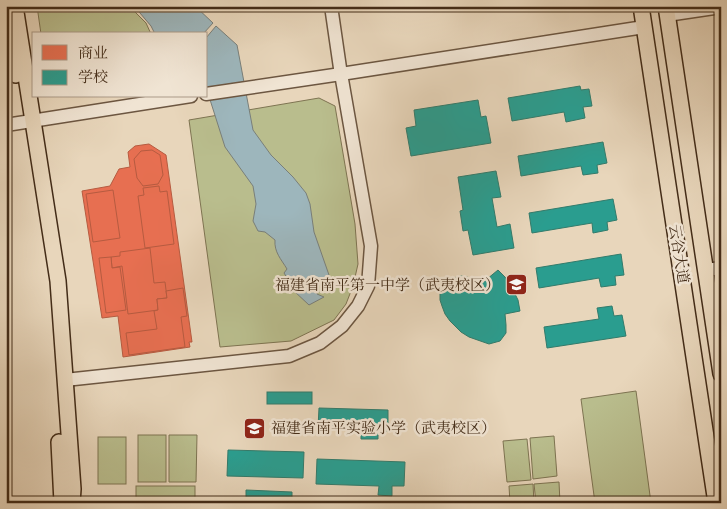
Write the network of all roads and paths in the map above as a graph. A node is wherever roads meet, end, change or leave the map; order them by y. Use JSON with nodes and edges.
{"nodes":[{"id":1,"x":15,"y":6,"type":"edge"},
{"id":2,"x":331,"y":6,"type":"edge"},
{"id":3,"x":721,"y":7,"type":"edge"},
{"id":4,"x":667,"y":15,"type":"edge"},
{"id":5,"x":721,"y":15,"type":"edge"},
{"id":6,"x":643,"y":18,"type":"edge"},
{"id":7,"x":6,"y":22,"type":"edge"},
{"id":8,"x":340,"y":71,"type":"junction"},
{"id":9,"x":298,"y":78,"type":"junction"},
{"id":10,"x":208,"y":88,"type":"edge"},
{"id":11,"x":208,"y":94,"type":"edge"},
{"id":12,"x":159,"y":98,"type":"edge"},
{"id":13,"x":6,"y":119,"type":"edge"},
{"id":14,"x":28,"y":119,"type":"junction"},
{"id":15,"x":6,"y":125,"type":"edge"},
{"id":16,"x":713,"y":269,"type":"edge"},
{"id":17,"x":721,"y":374,"type":"edge"},
{"id":18,"x":65,"y":380,"type":"junction"},
{"id":19,"x":62,"y":503,"type":"edge"},
{"id":20,"x":72,"y":503,"type":"edge"},
{"id":21,"x":716,"y":503,"type":"edge"}],
"edges":[{"from":1,"to":14,"type":"main road"},
{"from":2,"to":8,"type":"street"},
{"from":3,"to":4,"type":"street"},
{"from":4,"to":5,"type":"street"},
{"from":4,"to":16,"type":"main road","name":"云谷大道"},
{"from":6,"to":8,"type":"street"},
{"from":6,"to":21,"type":"main road","name":"云谷大道"},
{"from":7,"to":14,"type":"main road"},
{"from":8,"to":9,"type":"street"},
{"from":8,"to":18,"type":"street"},
{"from":9,"to":10,"type":"street"},
{"from":9,"to":11,"type":"street"},
{"from":12,"to":14,"type":"street"},
{"from":13,"to":14,"type":"street"},
{"from":14,"to":15,"type":"street"},
{"from":14,"to":18,"type":"main road"},
{"from":14,"to":19,"type":"main road"},
{"from":16,"to":17,"type":"main road","name":"云谷大道"},
{"from":18,"to":20,"type":"main road"}]}
